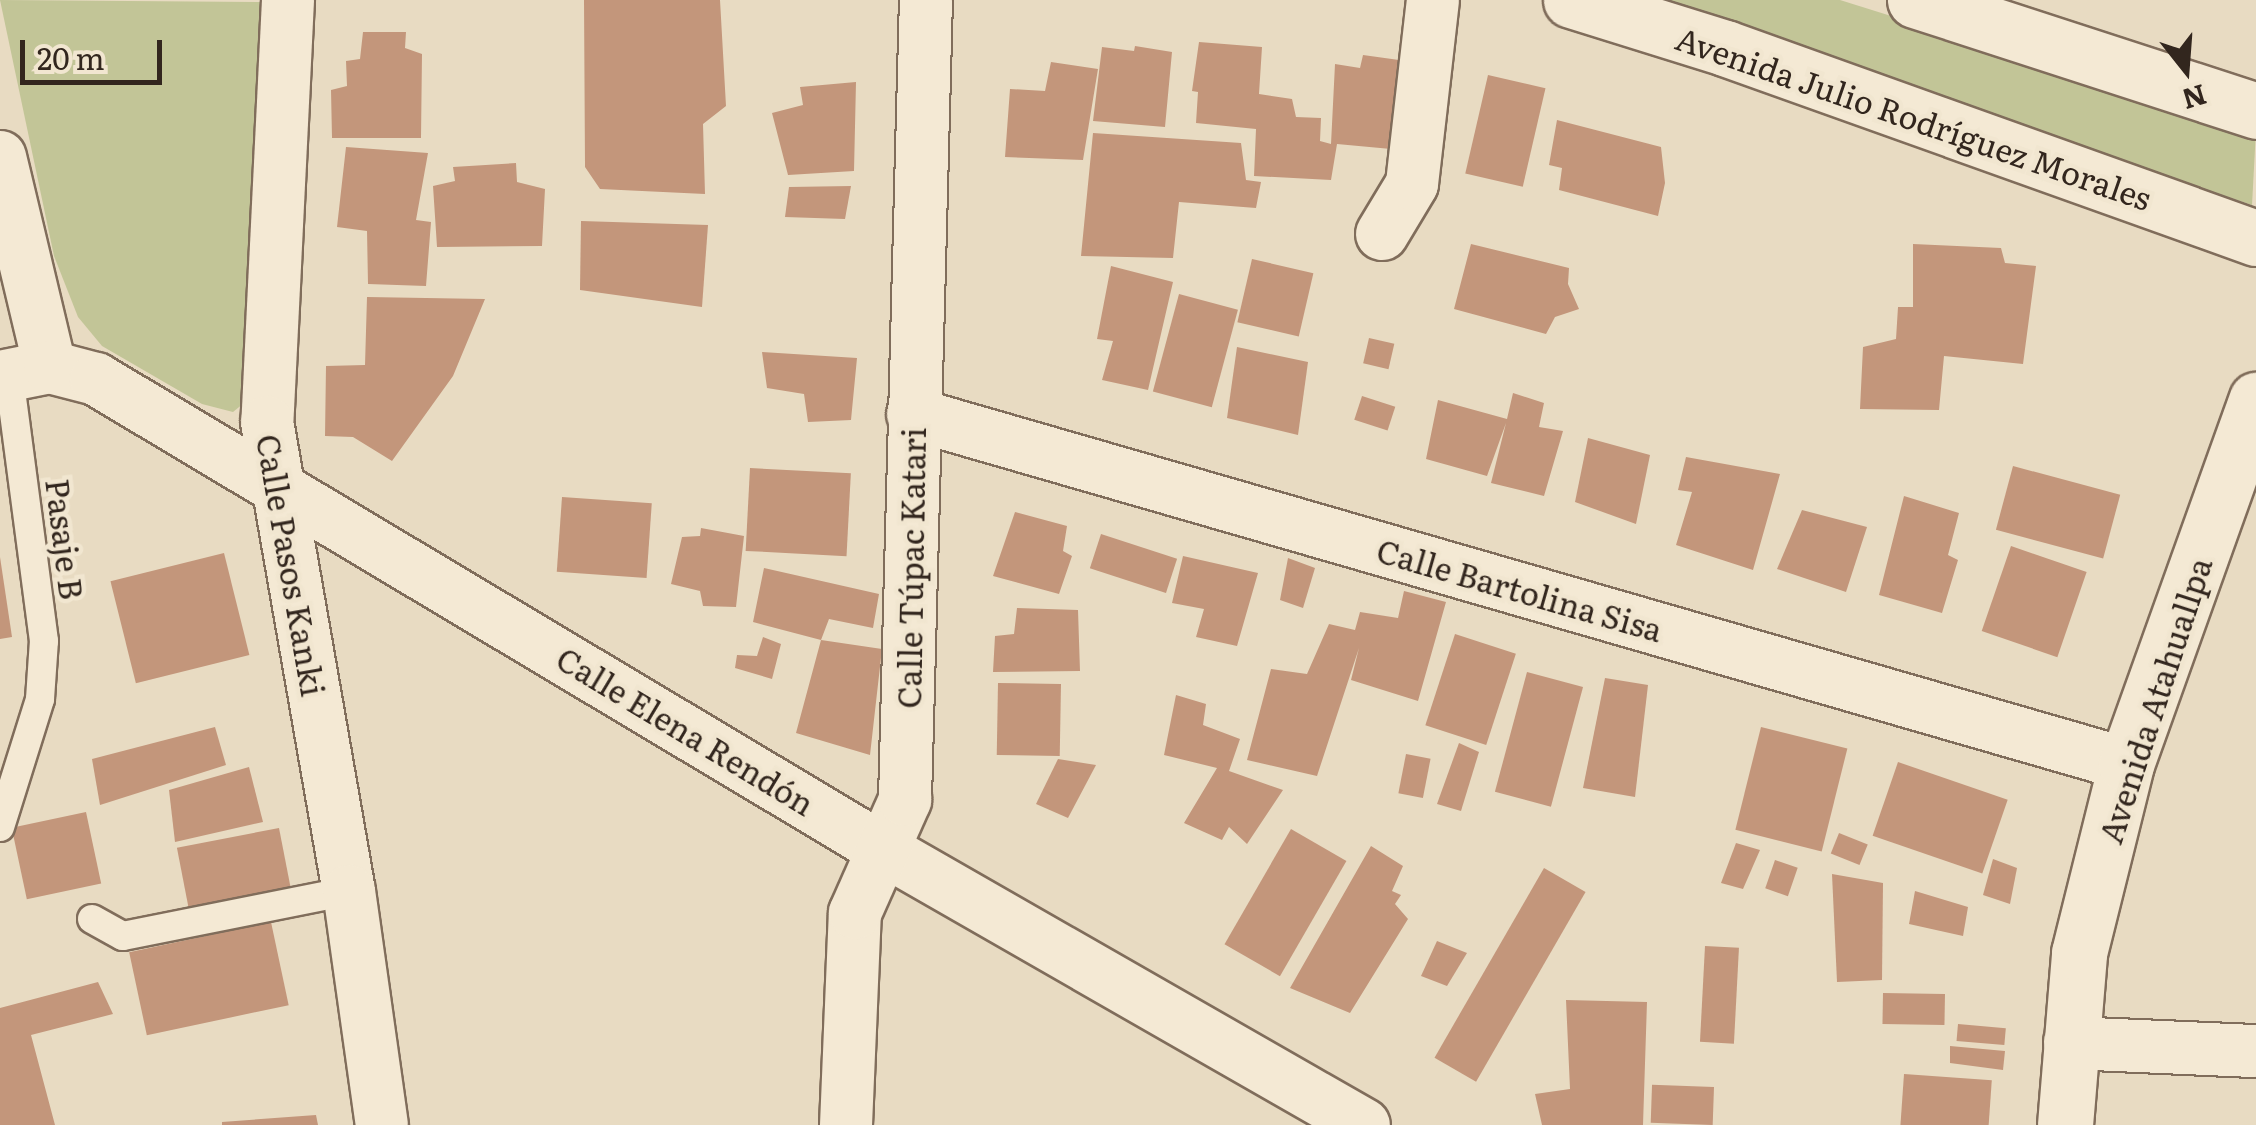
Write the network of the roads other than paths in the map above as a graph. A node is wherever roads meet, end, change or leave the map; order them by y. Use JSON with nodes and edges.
{"nodes":[{"id":1,"x":288,"y":0,"type":"edge"},
{"id":2,"x":926,"y":0,"type":"edge"},
{"id":3,"x":1433,"y":0,"type":"edge"},
{"id":4,"x":1571,"y":0,"type":"edge"},
{"id":5,"x":1915,"y":0,"type":"edge"},
{"id":6,"x":2256,"y":111,"type":"edge"},
{"id":7,"x":0,"y":157,"type":"edge"},
{"id":8,"x":1382,"y":234,"type":"dead end"},
{"id":9,"x":2256,"y":238,"type":"edge"},
{"id":10,"x":20,"y":373,"type":"edge"},
{"id":11,"x":2256,"y":400,"type":"edge"},
{"id":12,"x":913,"y":414,"type":"junction"},
{"id":13,"x":279,"y":486,"type":"junction"},
{"id":14,"x":2126,"y":764,"type":"junction"},
{"id":15,"x":0,"y":827,"type":"edge"},
{"id":16,"x":884,"y":850,"type":"junction"},
{"id":17,"x":349,"y":892,"type":"junction"},
{"id":18,"x":92,"y":919,"type":"dead end"},
{"id":19,"x":2070,"y":1043,"type":"junction"},
{"id":20,"x":2256,"y":1051,"type":"edge"},
{"id":21,"x":382,"y":1125,"type":"edge"},
{"id":22,"x":846,"y":1125,"type":"edge"},
{"id":23,"x":1364,"y":1125,"type":"edge"},
{"id":24,"x":2065,"y":1125,"type":"edge"}],
"edges":[{"from":1,"to":13,"type":"street","name":"Calle Pasos Kanki"},
{"from":2,"to":12,"type":"street","name":"Calle Túpac Katari"},
{"from":3,"to":8,"type":"street"},
{"from":4,"to":9,"type":"main road","name":"Avenida Julio Rodríguez Morales"},
{"from":5,"to":6,"type":"main road"},
{"from":7,"to":10,"type":"street"},
{"from":10,"to":13,"type":"street","name":"Calle Elena Rendón"},
{"from":10,"to":15,"type":"lane","name":"Pasaje B"},
{"from":11,"to":14,"type":"main road","name":"Avenida Atahuallpa"},
{"from":12,"to":14,"type":"street","name":"Calle Bartolina Sisa"},
{"from":12,"to":16,"type":"street","name":"Calle Túpac Katari"},
{"from":13,"to":16,"type":"street","name":"Calle Elena Rendón"},
{"from":13,"to":17,"type":"street","name":"Calle Pasos Kanki"},
{"from":14,"to":19,"type":"main road","name":"Avenida Atahuallpa"},
{"from":16,"to":22,"type":"street","name":"Calle Túpac Katari"},
{"from":16,"to":23,"type":"street","name":"Calle Elena Rendón"},
{"from":17,"to":18,"type":"lane"},
{"from":17,"to":21,"type":"street","name":"Calle Pasos Kanki"},
{"from":19,"to":20,"type":"street"},
{"from":19,"to":24,"type":"main road","name":"Avenida Atahuallpa"}]}
